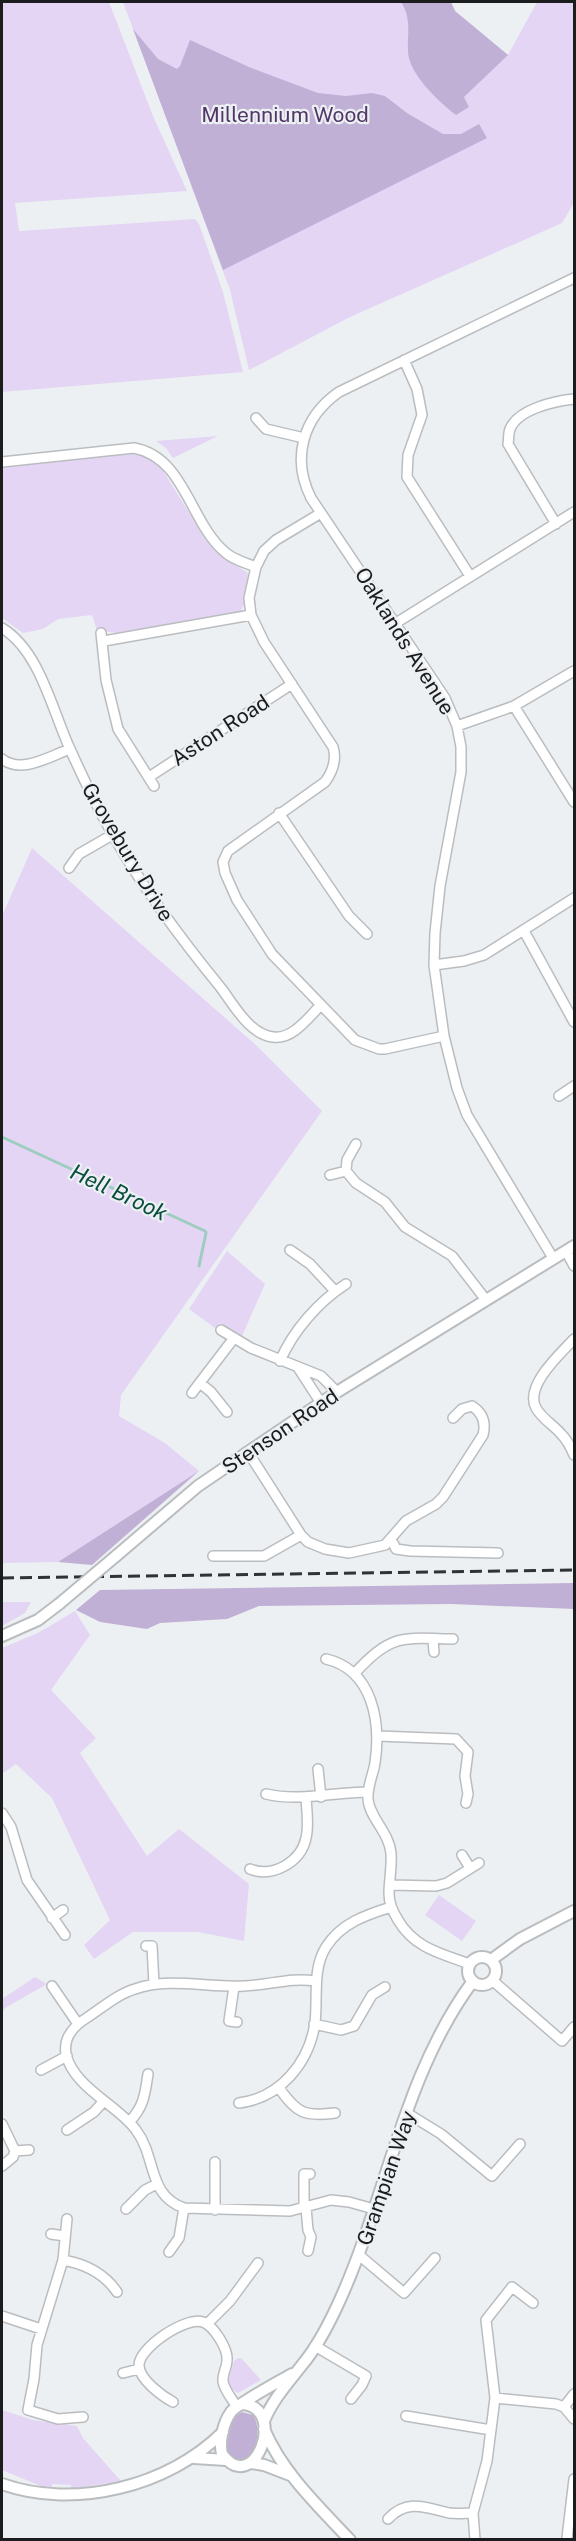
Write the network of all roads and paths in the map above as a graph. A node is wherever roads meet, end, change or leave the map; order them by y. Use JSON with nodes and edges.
{"nodes":[{"id":1,"x":574,"y":278,"type":"edge"},
{"id":2,"x":404,"y":360,"type":"junction"},
{"id":3,"x":574,"y":399,"type":"edge"},
{"id":4,"x":256,"y":418,"type":"dead end"},
{"id":5,"x":304,"y":438,"type":"junction"},
{"id":6,"x":2,"y":462,"type":"edge"},
{"id":7,"x":574,"y":512,"type":"edge"},
{"id":8,"x":321,"y":513,"type":"junction"},
{"id":9,"x":556,"y":524,"type":"junction"},
{"id":10,"x":256,"y":567,"type":"junction"},
{"id":11,"x":470,"y":576,"type":"junction"},
{"id":12,"x":251,"y":615,"type":"junction"},
{"id":13,"x":396,"y":623,"type":"junction"},
{"id":14,"x":2,"y":628,"type":"edge"},
{"id":15,"x":574,"y":670,"type":"edge"},
{"id":16,"x":292,"y":684,"type":"junction"},
{"id":17,"x":514,"y":706,"type":"junction"},
{"id":18,"x":457,"y":726,"type":"junction"},
{"id":19,"x":70,"y":749,"type":"junction"},
{"id":20,"x":2,"y":759,"type":"edge"},
{"id":21,"x":574,"y":802,"type":"edge"},
{"id":22,"x":279,"y":813,"type":"junction"},
{"id":23,"x":112,"y":835,"type":"junction"},
{"id":24,"x":69,"y":868,"type":"dead end"},
{"id":25,"x":574,"y":898,"type":"edge"},
{"id":26,"x":524,"y":931,"type":"junction"},
{"id":27,"x":367,"y":934,"type":"dead end"},
{"id":28,"x":434,"y":965,"type":"junction"},
{"id":29,"x":321,"y":1006,"type":"junction"},
{"id":30,"x":574,"y":1022,"type":"edge"},
{"id":31,"x":444,"y":1036,"type":"junction"},
{"id":32,"x":574,"y":1086,"type":"edge"},
{"id":33,"x":559,"y":1096,"type":"dead end"},
{"id":34,"x":356,"y":1144,"type":"dead end"},
{"id":35,"x":346,"y":1171,"type":"junction"},
{"id":36,"x":330,"y":1175,"type":"dead end"},
{"id":37,"x":290,"y":1249,"type":"dead end"},
{"id":38,"x":570,"y":1249,"type":"edge"},
{"id":39,"x":553,"y":1258,"type":"junction"},
{"id":40,"x":574,"y":1266,"type":"edge"},
{"id":41,"x":346,"y":1284,"type":"dead end"},
{"id":42,"x":335,"y":1291,"type":"junction"},
{"id":43,"x":486,"y":1300,"type":"junction"},
{"id":44,"x":222,"y":1330,"type":"dead end"},
{"id":45,"x":234,"y":1338,"type":"junction"},
{"id":46,"x":574,"y":1339,"type":"edge"},
{"id":47,"x":280,"y":1361,"type":"junction"},
{"id":48,"x":299,"y":1369,"type":"junction"},
{"id":49,"x":200,"y":1383,"type":"junction"},
{"id":50,"x":337,"y":1392,"type":"junction"},
{"id":51,"x":192,"y":1393,"type":"dead end"},
{"id":52,"x":321,"y":1403,"type":"junction"},
{"id":53,"x":226,"y":1412,"type":"dead end"},
{"id":54,"x":453,"y":1418,"type":"dead end"},
{"id":55,"x":249,"y":1452,"type":"junction"},
{"id":56,"x":574,"y":1455,"type":"edge"},
{"id":57,"x":300,"y":1535,"type":"junction"},
{"id":58,"x":391,"y":1539,"type":"junction"},
{"id":59,"x":498,"y":1553,"type":"dead end"},
{"id":60,"x":213,"y":1556,"type":"dead end"},
{"id":61,"x":2,"y":1636,"type":"edge"},
{"id":62,"x":433,"y":1639,"type":"junction"},
{"id":63,"x":453,"y":1639,"type":"dead end"},
{"id":64,"x":434,"y":1652,"type":"dead end"},
{"id":65,"x":326,"y":1659,"type":"dead end"},
{"id":66,"x":355,"y":1673,"type":"junction"},
{"id":67,"x":378,"y":1737,"type":"junction"},
{"id":68,"x":318,"y":1769,"type":"dead end"},
{"id":69,"x":368,"y":1792,"type":"junction"},
{"id":70,"x":266,"y":1794,"type":"dead end"},
{"id":71,"x":321,"y":1797,"type":"junction"},
{"id":72,"x":306,"y":1799,"type":"junction"},
{"id":73,"x":466,"y":1803,"type":"dead end"},
{"id":74,"x":2,"y":1813,"type":"edge"},
{"id":75,"x":462,"y":1855,"type":"dead end"},
{"id":76,"x":479,"y":1863,"type":"dead end"},
{"id":77,"x":470,"y":1868,"type":"junction"},
{"id":78,"x":250,"y":1869,"type":"dead end"},
{"id":79,"x":390,"y":1885,"type":"junction"},
{"id":80,"x":391,"y":1907,"type":"junction"},
{"id":81,"x":63,"y":1910,"type":"dead end"},
{"id":82,"x":574,"y":1911,"type":"edge"},
{"id":83,"x":52,"y":1918,"type":"junction"},
{"id":84,"x":65,"y":1935,"type":"dead end"},
{"id":85,"x":146,"y":1946,"type":"dead end"},
{"id":86,"x":491,"y":1960,"type":"junction"},
{"id":87,"x":470,"y":1964,"type":"junction"},
{"id":88,"x":492,"y":1980,"type":"junction"},
{"id":89,"x":316,"y":1981,"type":"junction"},
{"id":90,"x":473,"y":1981,"type":"junction"},
{"id":91,"x":154,"y":1984,"type":"junction"},
{"id":92,"x":52,"y":1986,"type":"dead end"},
{"id":93,"x":234,"y":1987,"type":"junction"},
{"id":94,"x":385,"y":1987,"type":"dead end"},
{"id":95,"x":237,"y":2022,"type":"dead end"},
{"id":96,"x":78,"y":2024,"type":"junction"},
{"id":97,"x":314,"y":2024,"type":"junction"},
{"id":98,"x":574,"y":2027,"type":"edge"},
{"id":99,"x":67,"y":2056,"type":"junction"},
{"id":100,"x":41,"y":2070,"type":"dead end"},
{"id":101,"x":148,"y":2074,"type":"dead end"},
{"id":102,"x":279,"y":2088,"type":"junction"},
{"id":103,"x":103,"y":2102,"type":"junction"},
{"id":104,"x":239,"y":2103,"type":"dead end"},
{"id":105,"x":335,"y":2113,"type":"dead end"},
{"id":106,"x":407,"y":2113,"type":"junction"},
{"id":107,"x":129,"y":2122,"type":"junction"},
{"id":108,"x":2,"y":2124,"type":"edge"},
{"id":109,"x":67,"y":2130,"type":"dead end"},
{"id":110,"x":520,"y":2144,"type":"dead end"},
{"id":111,"x":29,"y":2150,"type":"dead end"},
{"id":112,"x":15,"y":2151,"type":"junction"},
{"id":113,"x":215,"y":2162,"type":"dead end"},
{"id":114,"x":2,"y":2166,"type":"edge"},
{"id":115,"x":310,"y":2174,"type":"dead end"},
{"id":116,"x":158,"y":2184,"type":"junction"},
{"id":117,"x":184,"y":2208,"type":"junction"},
{"id":118,"x":305,"y":2208,"type":"junction"},
{"id":119,"x":126,"y":2209,"type":"dead end"},
{"id":120,"x":374,"y":2209,"type":"junction"},
{"id":121,"x":215,"y":2210,"type":"junction"},
{"id":122,"x":67,"y":2219,"type":"dead end"},
{"id":123,"x":51,"y":2234,"type":"dead end"},
{"id":124,"x":65,"y":2236,"type":"junction"},
{"id":125,"x":308,"y":2251,"type":"dead end"},
{"id":126,"x":170,"y":2252,"type":"dead end"},
{"id":127,"x":359,"y":2255,"type":"junction"},
{"id":128,"x":435,"y":2259,"type":"dead end"},
{"id":129,"x":63,"y":2260,"type":"junction"},
{"id":130,"x":258,"y":2263,"type":"dead end"},
{"id":131,"x":117,"y":2292,"type":"dead end"},
{"id":132,"x":533,"y":2303,"type":"dead end"},
{"id":133,"x":2,"y":2316,"type":"edge"},
{"id":134,"x":207,"y":2324,"type":"junction"},
{"id":135,"x":41,"y":2329,"type":"junction"},
{"id":136,"x":315,"y":2346,"type":"junction"},
{"id":137,"x":139,"y":2369,"type":"junction"},
{"id":138,"x":123,"y":2373,"type":"dead end"},
{"id":139,"x":295,"y":2373,"type":"junction"},
{"id":140,"x":574,"y":2394,"type":"edge"},
{"id":141,"x":495,"y":2398,"type":"junction"},
{"id":142,"x":351,"y":2399,"type":"dead end"},
{"id":143,"x":173,"y":2402,"type":"dead end"},
{"id":144,"x":240,"y":2405,"type":"junction"},
{"id":145,"x":564,"y":2407,"type":"junction"},
{"id":146,"x":406,"y":2416,"type":"dead end"},
{"id":147,"x":83,"y":2417,"type":"dead end"},
{"id":148,"x":574,"y":2419,"type":"edge"},
{"id":149,"x":264,"y":2425,"type":"junction"},
{"id":150,"x":491,"y":2430,"type":"junction"},
{"id":151,"x":223,"y":2432,"type":"junction"},
{"id":152,"x":194,"y":2458,"type":"junction"},
{"id":153,"x":226,"y":2460,"type":"junction"},
{"id":154,"x":251,"y":2463,"type":"junction"},
{"id":155,"x":292,"y":2476,"type":"junction"},
{"id":156,"x":574,"y":2479,"type":"edge"},
{"id":157,"x":2,"y":2484,"type":"edge"},
{"id":158,"x":473,"y":2513,"type":"junction"},
{"id":159,"x":388,"y":2519,"type":"dead end"},
{"id":160,"x":567,"y":2538,"type":"edge"},
{"id":161,"x":350,"y":2540,"type":"edge"},
{"id":162,"x":475,"y":2540,"type":"edge"}],
"edges":[{"from":1,"to":2,"type":"street","name":"Oaklands Avenue"},
{"from":2,"to":5,"type":"street","name":"Oaklands Avenue"},
{"from":2,"to":11,"type":"street"},
{"from":3,"to":9,"type":"street"},
{"from":4,"to":5,"type":"street"},
{"from":5,"to":8,"type":"street","name":"Oaklands Avenue"},
{"from":6,"to":10,"type":"street"},
{"from":7,"to":9,"type":"street"},
{"from":8,"to":10,"type":"street"},
{"from":8,"to":13,"type":"street","name":"Oaklands Avenue"},
{"from":9,"to":11,"type":"street"},
{"from":10,"to":12,"type":"street"},
{"from":11,"to":13,"type":"street"},
{"from":12,"to":16,"type":"street"},
{"from":12,"to":16,"type":"street","name":"Aston Road"},
{"from":13,"to":18,"type":"street","name":"Oaklands Avenue"},
{"from":14,"to":19,"type":"street","name":"Grovebury Drive"},
{"from":15,"to":17,"type":"street"},
{"from":16,"to":22,"type":"street"},
{"from":17,"to":18,"type":"street"},
{"from":17,"to":21,"type":"street"},
{"from":18,"to":28,"type":"street","name":"Oaklands Avenue"},
{"from":19,"to":20,"type":"street"},
{"from":19,"to":23,"type":"street","name":"Grovebury Drive"},
{"from":22,"to":27,"type":"street"},
{"from":22,"to":29,"type":"street"},
{"from":23,"to":24,"type":"street"},
{"from":23,"to":29,"type":"street","name":"Grovebury Drive"},
{"from":25,"to":26,"type":"street"},
{"from":26,"to":28,"type":"street"},
{"from":26,"to":30,"type":"street"},
{"from":28,"to":31,"type":"street","name":"Oaklands Avenue"},
{"from":29,"to":31,"type":"street"},
{"from":31,"to":39,"type":"street","name":"Oaklands Avenue"},
{"from":32,"to":33,"type":"street"},
{"from":34,"to":35,"type":"street"},
{"from":35,"to":36,"type":"street"},
{"from":35,"to":43,"type":"street"},
{"from":37,"to":42,"type":"street"},
{"from":38,"to":39,"type":"street","name":"Stenson Road"},
{"from":38,"to":40,"type":"street"},
{"from":39,"to":43,"type":"street","name":"Stenson Road"},
{"from":41,"to":42,"type":"street"},
{"from":42,"to":47,"type":"street"},
{"from":43,"to":50,"type":"street","name":"Stenson Road"},
{"from":44,"to":45,"type":"street"},
{"from":45,"to":47,"type":"street"},
{"from":45,"to":49,"type":"street"},
{"from":46,"to":56,"type":"street"},
{"from":47,"to":48,"type":"street"},
{"from":48,"to":50,"type":"street"},
{"from":48,"to":52,"type":"street"},
{"from":49,"to":51,"type":"street"},
{"from":49,"to":53,"type":"street"},
{"from":50,"to":52,"type":"street","name":"Stenson Road"},
{"from":52,"to":55,"type":"street","name":"Stenson Road"},
{"from":54,"to":58,"type":"street"},
{"from":55,"to":57,"type":"street"},
{"from":55,"to":61,"type":"street","name":"Stenson Road","bridge":true},
{"from":57,"to":58,"type":"street"},
{"from":57,"to":60,"type":"street"},
{"from":58,"to":59,"type":"street"},
{"from":62,"to":63,"type":"street"},
{"from":62,"to":64,"type":"street"},
{"from":62,"to":66,"type":"street"},
{"from":65,"to":66,"type":"street"},
{"from":66,"to":67,"type":"street"},
{"from":67,"to":69,"type":"street"},
{"from":67,"to":73,"type":"street"},
{"from":68,"to":71,"type":"street"},
{"from":69,"to":71,"type":"street"},
{"from":69,"to":79,"type":"street"},
{"from":70,"to":72,"type":"street"},
{"from":71,"to":72,"type":"street"},
{"from":72,"to":78,"type":"street"},
{"from":74,"to":83,"type":"street"},
{"from":75,"to":77,"type":"street"},
{"from":76,"to":77,"type":"street"},
{"from":77,"to":79,"type":"street"},
{"from":79,"to":80,"type":"street"},
{"from":80,"to":87,"type":"street"},
{"from":80,"to":89,"type":"street"},
{"from":81,"to":83,"type":"street"},
{"from":82,"to":86,"type":"street"},
{"from":83,"to":84,"type":"street"},
{"from":85,"to":91,"type":"street"},
{"from":86,"to":87,"type":"street"},
{"from":86,"to":88,"type":"street"},
{"from":87,"to":90,"type":"street"},
{"from":88,"to":90,"type":"street"},
{"from":88,"to":98,"type":"street"},
{"from":89,"to":93,"type":"street"},
{"from":89,"to":97,"type":"street"},
{"from":90,"to":106,"type":"street","name":"Grampian Way"},
{"from":91,"to":93,"type":"street"},
{"from":91,"to":96,"type":"street"},
{"from":92,"to":96,"type":"street"},
{"from":93,"to":95,"type":"street"},
{"from":94,"to":97,"type":"street"},
{"from":96,"to":99,"type":"street"},
{"from":97,"to":102,"type":"street"},
{"from":99,"to":100,"type":"street"},
{"from":99,"to":103,"type":"street"},
{"from":101,"to":107,"type":"street"},
{"from":102,"to":104,"type":"street"},
{"from":102,"to":105,"type":"street"},
{"from":103,"to":107,"type":"street"},
{"from":103,"to":109,"type":"street"},
{"from":106,"to":110,"type":"street"},
{"from":106,"to":120,"type":"street","name":"Grampian Way"},
{"from":107,"to":116,"type":"street"},
{"from":108,"to":112,"type":"street"},
{"from":111,"to":112,"type":"street"},
{"from":112,"to":114,"type":"street"},
{"from":113,"to":121,"type":"street"},
{"from":115,"to":118,"type":"street"},
{"from":116,"to":117,"type":"street"},
{"from":116,"to":119,"type":"street"},
{"from":117,"to":121,"type":"street"},
{"from":117,"to":126,"type":"street"},
{"from":118,"to":120,"type":"street"},
{"from":118,"to":121,"type":"street"},
{"from":118,"to":125,"type":"street"},
{"from":120,"to":127,"type":"street","name":"Grampian Way"},
{"from":122,"to":124,"type":"street"},
{"from":123,"to":124,"type":"street"},
{"from":124,"to":129,"type":"street"},
{"from":127,"to":128,"type":"street"},
{"from":127,"to":136,"type":"street","name":"Grampian Way"},
{"from":129,"to":131,"type":"street"},
{"from":129,"to":135,"type":"street"},
{"from":130,"to":134,"type":"street"},
{"from":132,"to":141,"type":"street"},
{"from":133,"to":135,"type":"street"},
{"from":134,"to":137,"type":"street"},
{"from":134,"to":144,"type":"street"},
{"from":135,"to":147,"type":"street"},
{"from":136,"to":139,"type":"street","name":"Grampian Way"},
{"from":136,"to":142,"type":"street"},
{"from":137,"to":138,"type":"street"},
{"from":137,"to":143,"type":"street"},
{"from":139,"to":144,"type":"street","name":"Grampian Way"},
{"from":139,"to":149,"type":"street","name":"Grampian Way"},
{"from":140,"to":145,"type":"street"},
{"from":141,"to":145,"type":"street"},
{"from":141,"to":150,"type":"street"},
{"from":144,"to":149,"type":"street"},
{"from":144,"to":151,"type":"street"},
{"from":145,"to":148,"type":"street"},
{"from":146,"to":150,"type":"street"},
{"from":149,"to":154,"type":"street"},
{"from":149,"to":155,"type":"street"},
{"from":150,"to":158,"type":"street"},
{"from":151,"to":152,"type":"street"},
{"from":151,"to":153,"type":"street"},
{"from":152,"to":153,"type":"street"},
{"from":152,"to":157,"type":"street"},
{"from":153,"to":154,"type":"street"},
{"from":154,"to":155,"type":"street"},
{"from":155,"to":161,"type":"street"},
{"from":156,"to":160,"type":"street"},
{"from":158,"to":159,"type":"street"},
{"from":158,"to":162,"type":"street"}]}
